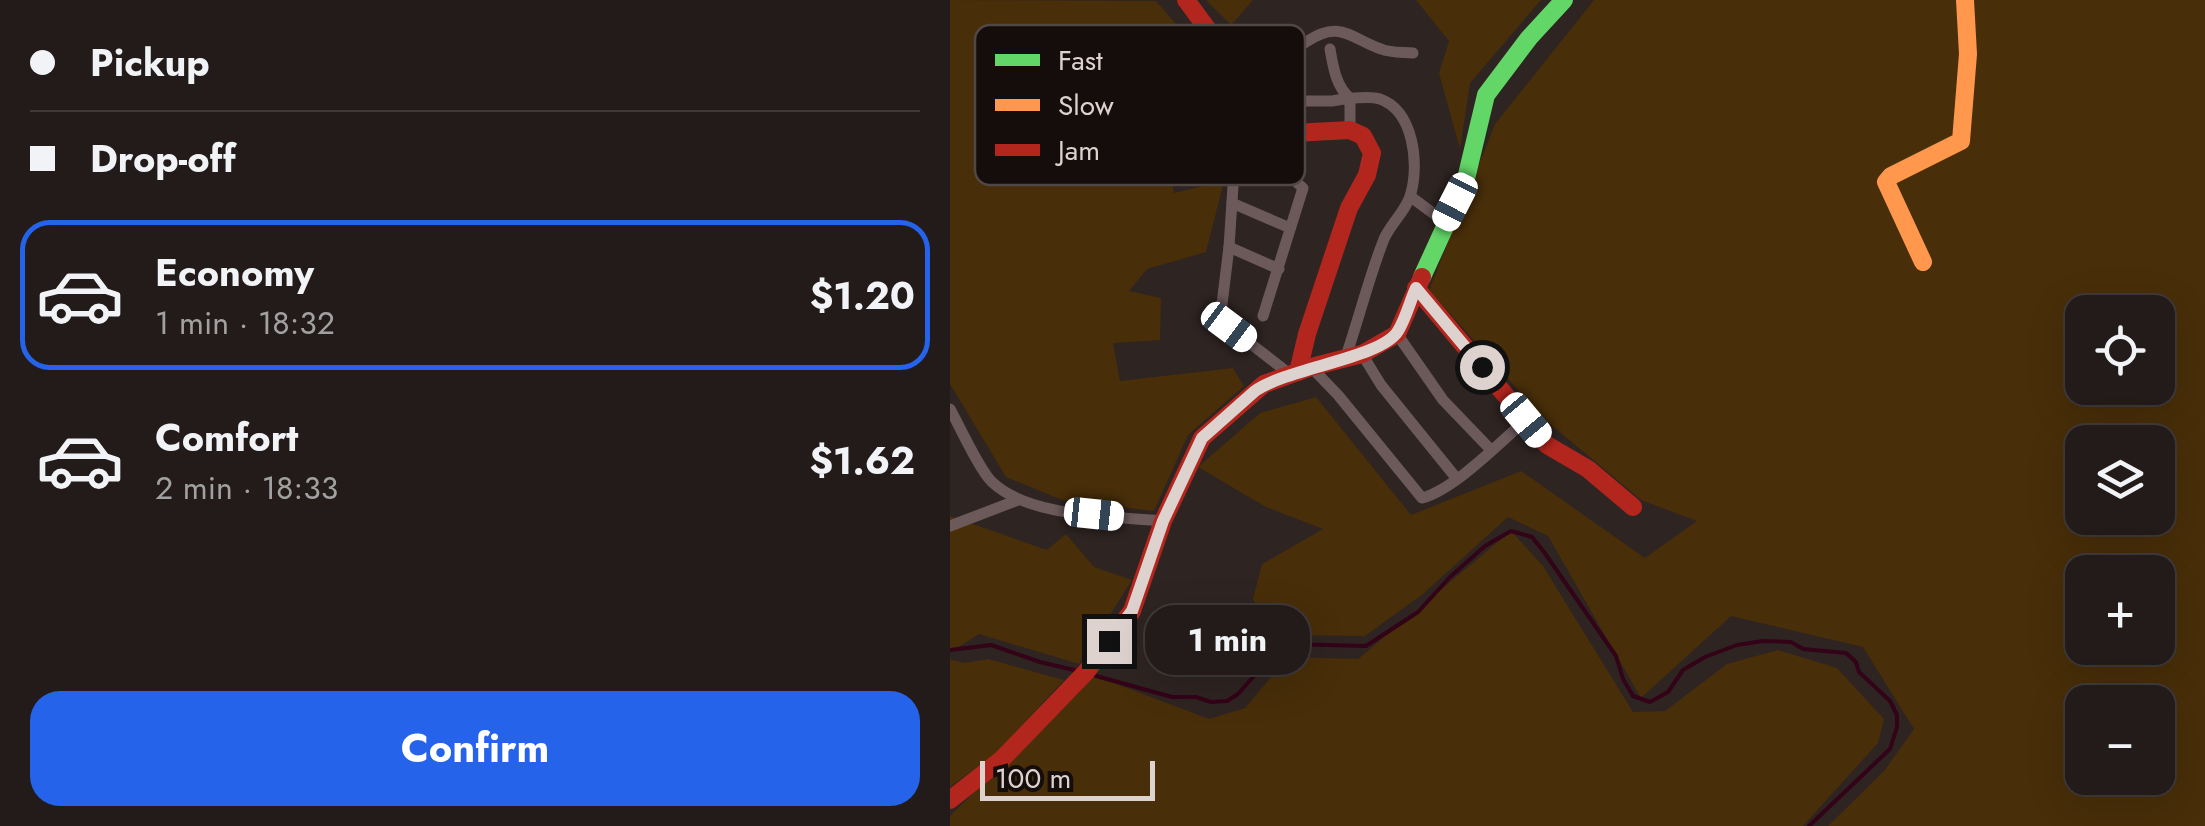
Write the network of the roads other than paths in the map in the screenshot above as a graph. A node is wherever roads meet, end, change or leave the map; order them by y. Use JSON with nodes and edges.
{"nodes":[{"id":1,"x":1186,"y":0,"type":"edge"},
{"id":2,"x":1564,"y":0,"type":"edge"},
{"id":3,"x":1965,"y":0,"type":"edge"},
{"id":4,"x":1206,"y":25,"type":"edge"},
{"id":5,"x":1305,"y":42,"type":"edge"},
{"id":6,"x":1330,"y":49,"type":"dead end"},
{"id":7,"x":1413,"y":54,"type":"dead end"},
{"id":8,"x":1350,"y":98,"type":"junction"},
{"id":9,"x":1305,"y":101,"type":"edge"},
{"id":10,"x":1350,"y":130,"type":"junction"},
{"id":11,"x":1305,"y":132,"type":"edge"},
{"id":12,"x":1234,"y":185,"type":"edge"},
{"id":13,"x":1300,"y":185,"type":"edge"},
{"id":14,"x":1411,"y":197,"type":"junction"},
{"id":15,"x":1232,"y":203,"type":"junction"},
{"id":16,"x":1445,"y":222,"type":"junction"},
{"id":17,"x":1290,"y":228,"type":"junction"},
{"id":18,"x":1229,"y":247,"type":"junction"},
{"id":19,"x":1922,"y":262,"type":"dead end"},
{"id":20,"x":1279,"y":269,"type":"junction"},
{"id":21,"x":1416,"y":288,"type":"junction"},
{"id":22,"x":1263,"y":316,"type":"dead end"},
{"id":23,"x":1397,"y":334,"type":"junction"},
{"id":24,"x":1354,"y":355,"type":"junction"},
{"id":25,"x":1300,"y":371,"type":"junction"},
{"id":26,"x":950,"y":409,"type":"edge"},
{"id":27,"x":1526,"y":420,"type":"junction"},
{"id":28,"x":1491,"y":450,"type":"junction"},
{"id":29,"x":1457,"y":479,"type":"junction"},
{"id":30,"x":1018,"y":500,"type":"junction"},
{"id":31,"x":1633,"y":507,"type":"dead end"},
{"id":32,"x":1163,"y":521,"type":"junction"},
{"id":33,"x":950,"y":526,"type":"edge"},
{"id":34,"x":950,"y":800,"type":"edge"}],
"edges":[{"from":1,"to":4,"type":"street"},
{"from":2,"to":16,"type":"street"},
{"from":3,"to":19,"type":"street"},
{"from":5,"to":7,"type":"street"},
{"from":6,"to":8,"type":"street"},
{"from":8,"to":9,"type":"street"},
{"from":8,"to":10,"type":"street"},
{"from":8,"to":14,"type":"street"},
{"from":10,"to":11,"type":"street"},
{"from":10,"to":25,"type":"street"},
{"from":12,"to":15,"type":"street"},
{"from":13,"to":17,"type":"street"},
{"from":14,"to":16,"type":"street"},
{"from":14,"to":24,"type":"street"},
{"from":15,"to":17,"type":"street"},
{"from":15,"to":18,"type":"street"},
{"from":16,"to":21,"type":"street"},
{"from":17,"to":20,"type":"street"},
{"from":18,"to":20,"type":"street"},
{"from":18,"to":25,"type":"street"},
{"from":20,"to":22,"type":"street"},
{"from":21,"to":23,"type":"street"},
{"from":21,"to":27,"type":"street"},
{"from":23,"to":24,"type":"street"},
{"from":23,"to":28,"type":"street"},
{"from":24,"to":25,"type":"street"},
{"from":24,"to":29,"type":"street"},
{"from":25,"to":29,"type":"street"},
{"from":25,"to":32,"type":"street"},
{"from":26,"to":30,"type":"street"},
{"from":27,"to":28,"type":"street"},
{"from":27,"to":31,"type":"street"},
{"from":28,"to":29,"type":"street"},
{"from":30,"to":32,"type":"street"},
{"from":30,"to":33,"type":"street"},
{"from":32,"to":34,"type":"street"}]}
